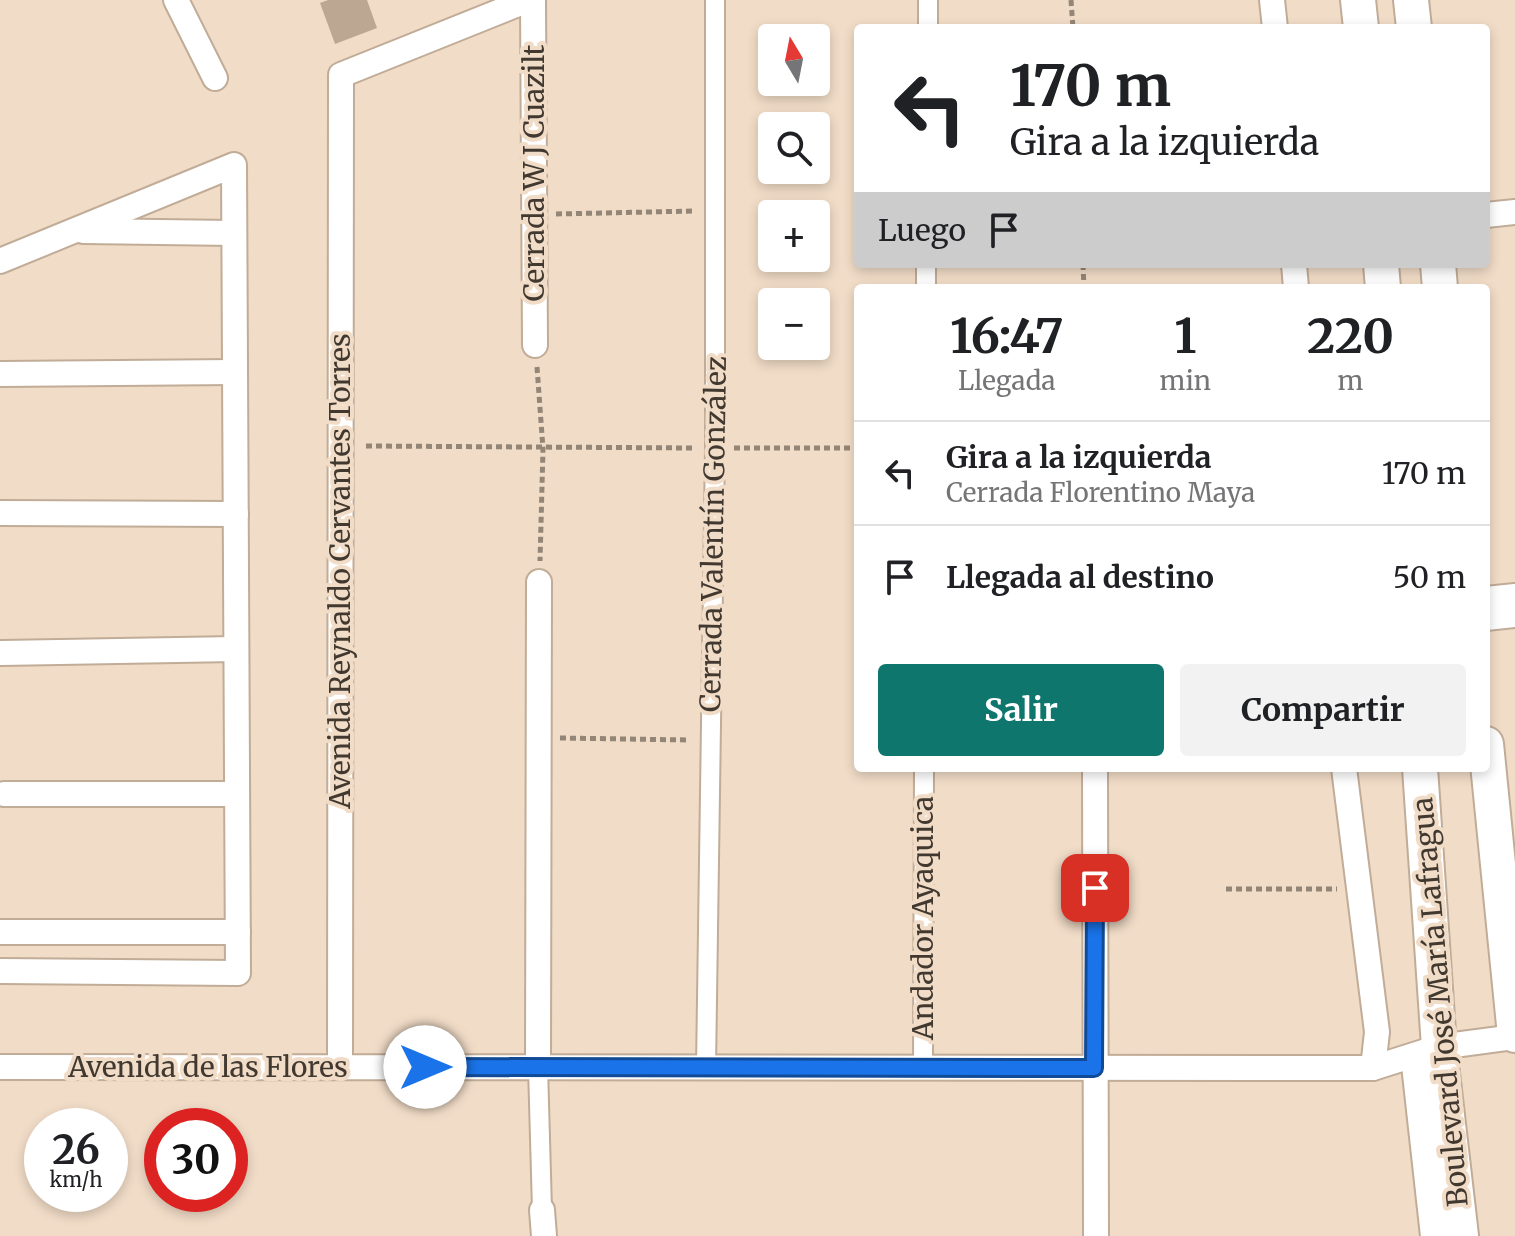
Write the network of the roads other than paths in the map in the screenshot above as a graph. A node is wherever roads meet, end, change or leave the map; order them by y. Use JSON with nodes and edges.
{"nodes":[{"id":1,"x":176,"y":0,"type":"edge"},
{"id":2,"x":530,"y":0,"type":"edge"},
{"id":3,"x":715,"y":0,"type":"edge"},
{"id":4,"x":928,"y":0,"type":"edge"},
{"id":5,"x":1272,"y":0,"type":"edge"},
{"id":6,"x":1358,"y":0,"type":"edge"},
{"id":7,"x":1411,"y":0,"type":"edge"},
{"id":8,"x":928,"y":24,"type":"edge"},
{"id":9,"x":1275,"y":24,"type":"edge"},
{"id":10,"x":1361,"y":24,"type":"edge"},
{"id":11,"x":1414,"y":24,"type":"edge"},
{"id":12,"x":215,"y":78,"type":"dead end"},
{"id":13,"x":1515,"y":212,"type":"edge"},
{"id":14,"x":1490,"y":215,"type":"edge"},
{"id":15,"x":73,"y":231,"type":"junction"},
{"id":16,"x":234,"y":233,"type":"junction"},
{"id":17,"x":0,"y":261,"type":"edge"},
{"id":18,"x":535,"y":345,"type":"road end"},
{"id":19,"x":235,"y":372,"type":"junction"},
{"id":20,"x":0,"y":374,"type":"edge"},
{"id":21,"x":0,"y":513,"type":"edge"},
{"id":22,"x":236,"y":514,"type":"junction"},
{"id":23,"x":539,"y":582,"type":"road end"},
{"id":24,"x":1515,"y":596,"type":"edge"},
{"id":25,"x":1490,"y":599,"type":"edge"},
{"id":26,"x":1515,"y":615,"type":"edge"},
{"id":27,"x":1490,"y":618,"type":"edge"},
{"id":28,"x":236,"y":649,"type":"junction"},
{"id":29,"x":1,"y":653,"type":"edge"},
{"id":30,"x":924,"y":772,"type":"edge"},
{"id":31,"x":1095,"y":772,"type":"edge"},
{"id":32,"x":1345,"y":772,"type":"edge"},
{"id":33,"x":1420,"y":772,"type":"edge"},
{"id":34,"x":1489,"y":772,"type":"edge"},
{"id":35,"x":4,"y":794,"type":"dead end"},
{"id":36,"x":237,"y":794,"type":"junction"},
{"id":37,"x":0,"y":932,"type":"edge"},
{"id":38,"x":238,"y":932,"type":"junction"},
{"id":39,"x":0,"y":971,"type":"edge"},
{"id":40,"x":1515,"y":1036,"type":"edge"},
{"id":41,"x":1426,"y":1052,"type":"junction"},
{"id":42,"x":0,"y":1067,"type":"edge"},
{"id":43,"x":340,"y":1067,"type":"junction"},
{"id":44,"x":538,"y":1067,"type":"junction"},
{"id":45,"x":706,"y":1068,"type":"junction"},
{"id":46,"x":923,"y":1068,"type":"junction"},
{"id":47,"x":1094,"y":1068,"type":"junction"},
{"id":48,"x":1373,"y":1068,"type":"junction"},
{"id":49,"x":542,"y":1210,"type":"joint"},
{"id":50,"x":544,"y":1236,"type":"edge"},
{"id":51,"x":1096,"y":1236,"type":"edge"},
{"id":52,"x":1433,"y":1236,"type":"edge"},
{"id":53,"x":1461,"y":1236,"type":"edge"}],
"edges":[{"from":1,"to":12,"type":"street"},
{"from":2,"to":18,"type":"street","name":"Cerrada W J Cuazilt"},
{"from":2,"to":43,"type":"street","name":"Avenida Reynaldo Cervantes Torres"},
{"from":3,"to":45,"type":"street","name":"Cerrada Valentín González"},
{"from":4,"to":8,"type":"street"},
{"from":5,"to":9,"type":"street"},
{"from":6,"to":10,"type":"main road"},
{"from":7,"to":11,"type":"main road"},
{"from":13,"to":14,"type":"street"},
{"from":15,"to":16,"type":"street"},
{"from":15,"to":16,"type":"street"},
{"from":15,"to":17,"type":"street"},
{"from":16,"to":19,"type":"street"},
{"from":19,"to":20,"type":"street"},
{"from":19,"to":22,"type":"street"},
{"from":21,"to":22,"type":"street"},
{"from":22,"to":28,"type":"street"},
{"from":23,"to":44,"type":"street"},
{"from":24,"to":25,"type":"street"},
{"from":26,"to":27,"type":"street"},
{"from":28,"to":29,"type":"street"},
{"from":28,"to":36,"type":"street"},
{"from":30,"to":46,"type":"street","name":"Andador Ayaquica"},
{"from":31,"to":47,"type":"street"},
{"from":32,"to":48,"type":"street"},
{"from":33,"to":41,"type":"main road","name":"Boulevard José María Lafragua"},
{"from":34,"to":40,"type":"main road"},
{"from":35,"to":36,"type":"street"},
{"from":36,"to":38,"type":"street"},
{"from":37,"to":38,"type":"street"},
{"from":38,"to":39,"type":"street"},
{"from":40,"to":41,"type":"street","name":"Avenida de las Flores"},
{"from":41,"to":48,"type":"street","name":"Avenida de las Flores"},
{"from":41,"to":52,"type":"street"},
{"from":41,"to":53,"type":"main road","name":"Boulevard José María Lafragua"},
{"from":42,"to":43,"type":"street","name":"Avenida de las Flores"},
{"from":43,"to":44,"type":"street","name":"Avenida de las Flores"},
{"from":44,"to":45,"type":"street","name":"Avenida de las Flores"},
{"from":44,"to":49,"type":"street"},
{"from":45,"to":46,"type":"street","name":"Avenida de las Flores"},
{"from":46,"to":47,"type":"street","name":"Avenida de las Flores"},
{"from":47,"to":48,"type":"street","name":"Avenida de las Flores"},
{"from":47,"to":51,"type":"street"},
{"from":49,"to":50,"type":"street"}]}
